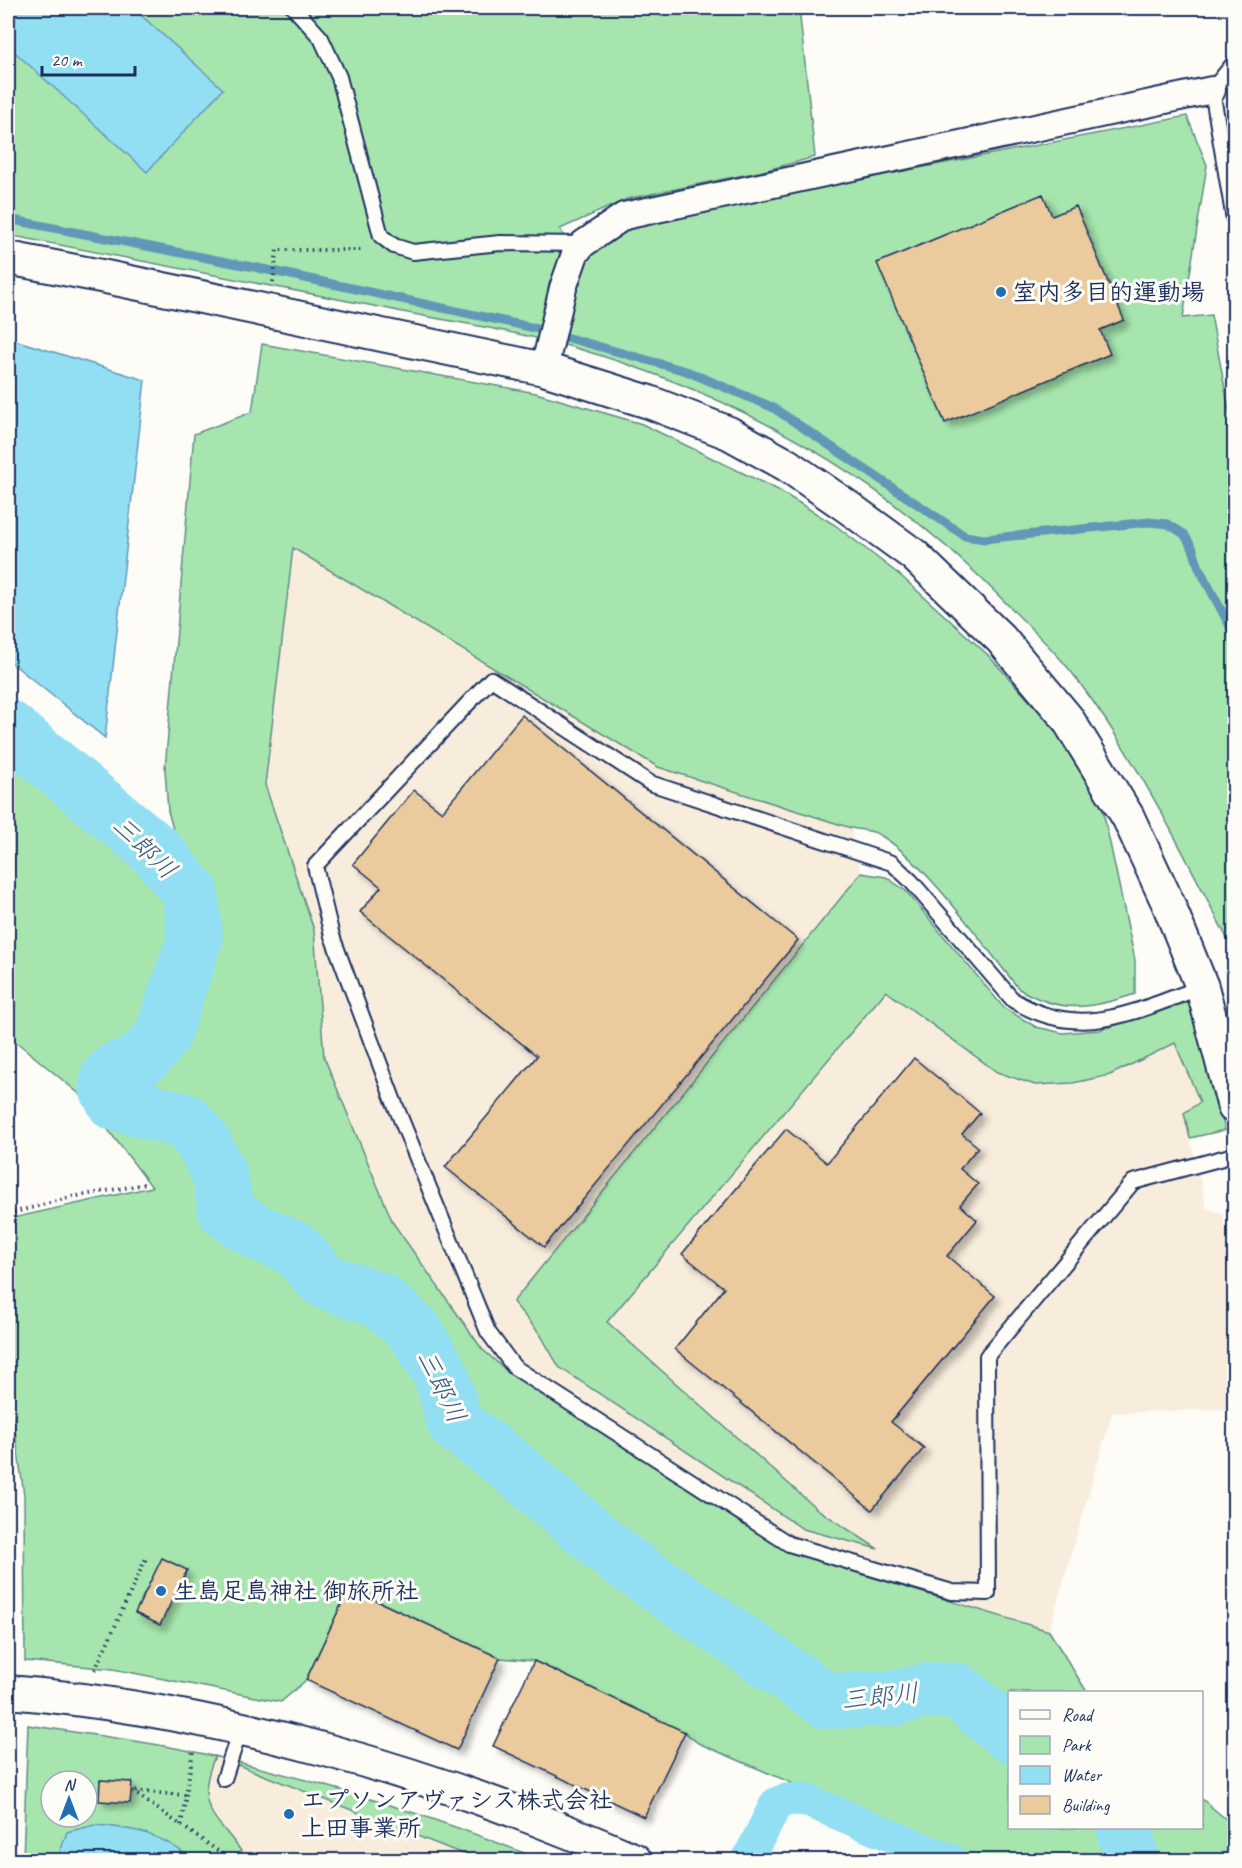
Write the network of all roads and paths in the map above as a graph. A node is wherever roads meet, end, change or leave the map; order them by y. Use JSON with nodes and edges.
{"nodes":[{"id":1,"x":294,"y":8,"type":"edge"},
{"id":2,"x":1234,"y":63,"type":"edge"},
{"id":3,"x":1212,"y":90,"type":"junction"},
{"id":4,"x":1234,"y":220,"type":"edge"},
{"id":5,"x":388,"y":242,"type":"junction"},
{"id":6,"x":583,"y":244,"type":"junction"},
{"id":7,"x":8,"y":258,"type":"edge"},
{"id":8,"x":273,"y":283,"type":"dead end"},
{"id":9,"x":548,"y":355,"type":"junction"},
{"id":10,"x":1202,"y":987,"type":"junction"},
{"id":11,"x":1234,"y":1107,"type":"edge"},
{"id":12,"x":1234,"y":1155,"type":"edge"},
{"id":13,"x":146,"y":1184,"type":"dead end"},
{"id":14,"x":8,"y":1214,"type":"edge"},
{"id":15,"x":8,"y":1443,"type":"edge"},
{"id":16,"x":147,"y":1556,"type":"dead end"},
{"id":17,"x":9,"y":1693,"type":"edge"},
{"id":18,"x":82,"y":1701,"type":"junction"},
{"id":19,"x":198,"y":1722,"type":"junction"},
{"id":20,"x":240,"y":1730,"type":"junction"},
{"id":21,"x":224,"y":1779,"type":"dead end"},
{"id":22,"x":184,"y":1795,"type":"junction"},
{"id":23,"x":181,"y":1825,"type":"junction"},
{"id":24,"x":231,"y":1860,"type":"edge"},
{"id":25,"x":634,"y":1860,"type":"edge"}],
"edges":[{"from":1,"to":5,"type":"lane"},
{"from":2,"to":3,"type":"lane"},
{"from":3,"to":4,"type":"lane"},
{"from":3,"to":6,"type":"street"},
{"from":5,"to":6,"type":"lane"},
{"from":5,"to":8,"type":"path"},
{"from":6,"to":9,"type":"street"},
{"from":7,"to":9,"type":"street"},
{"from":9,"to":10,"type":"street"},
{"from":10,"to":11,"type":"street"},
{"from":10,"to":12,"type":"lane"},
{"from":13,"to":14,"type":"path"},
{"from":15,"to":17,"type":"path"},
{"from":16,"to":18,"type":"path"},
{"from":17,"to":18,"type":"street"},
{"from":18,"to":19,"type":"street"},
{"from":19,"to":20,"type":"street"},
{"from":19,"to":22,"type":"path"},
{"from":20,"to":21,"type":"lane"},
{"from":20,"to":25,"type":"street"},
{"from":22,"to":23,"type":"path"},
{"from":22,"to":23,"type":"path"},
{"from":23,"to":24,"type":"path"}]}
